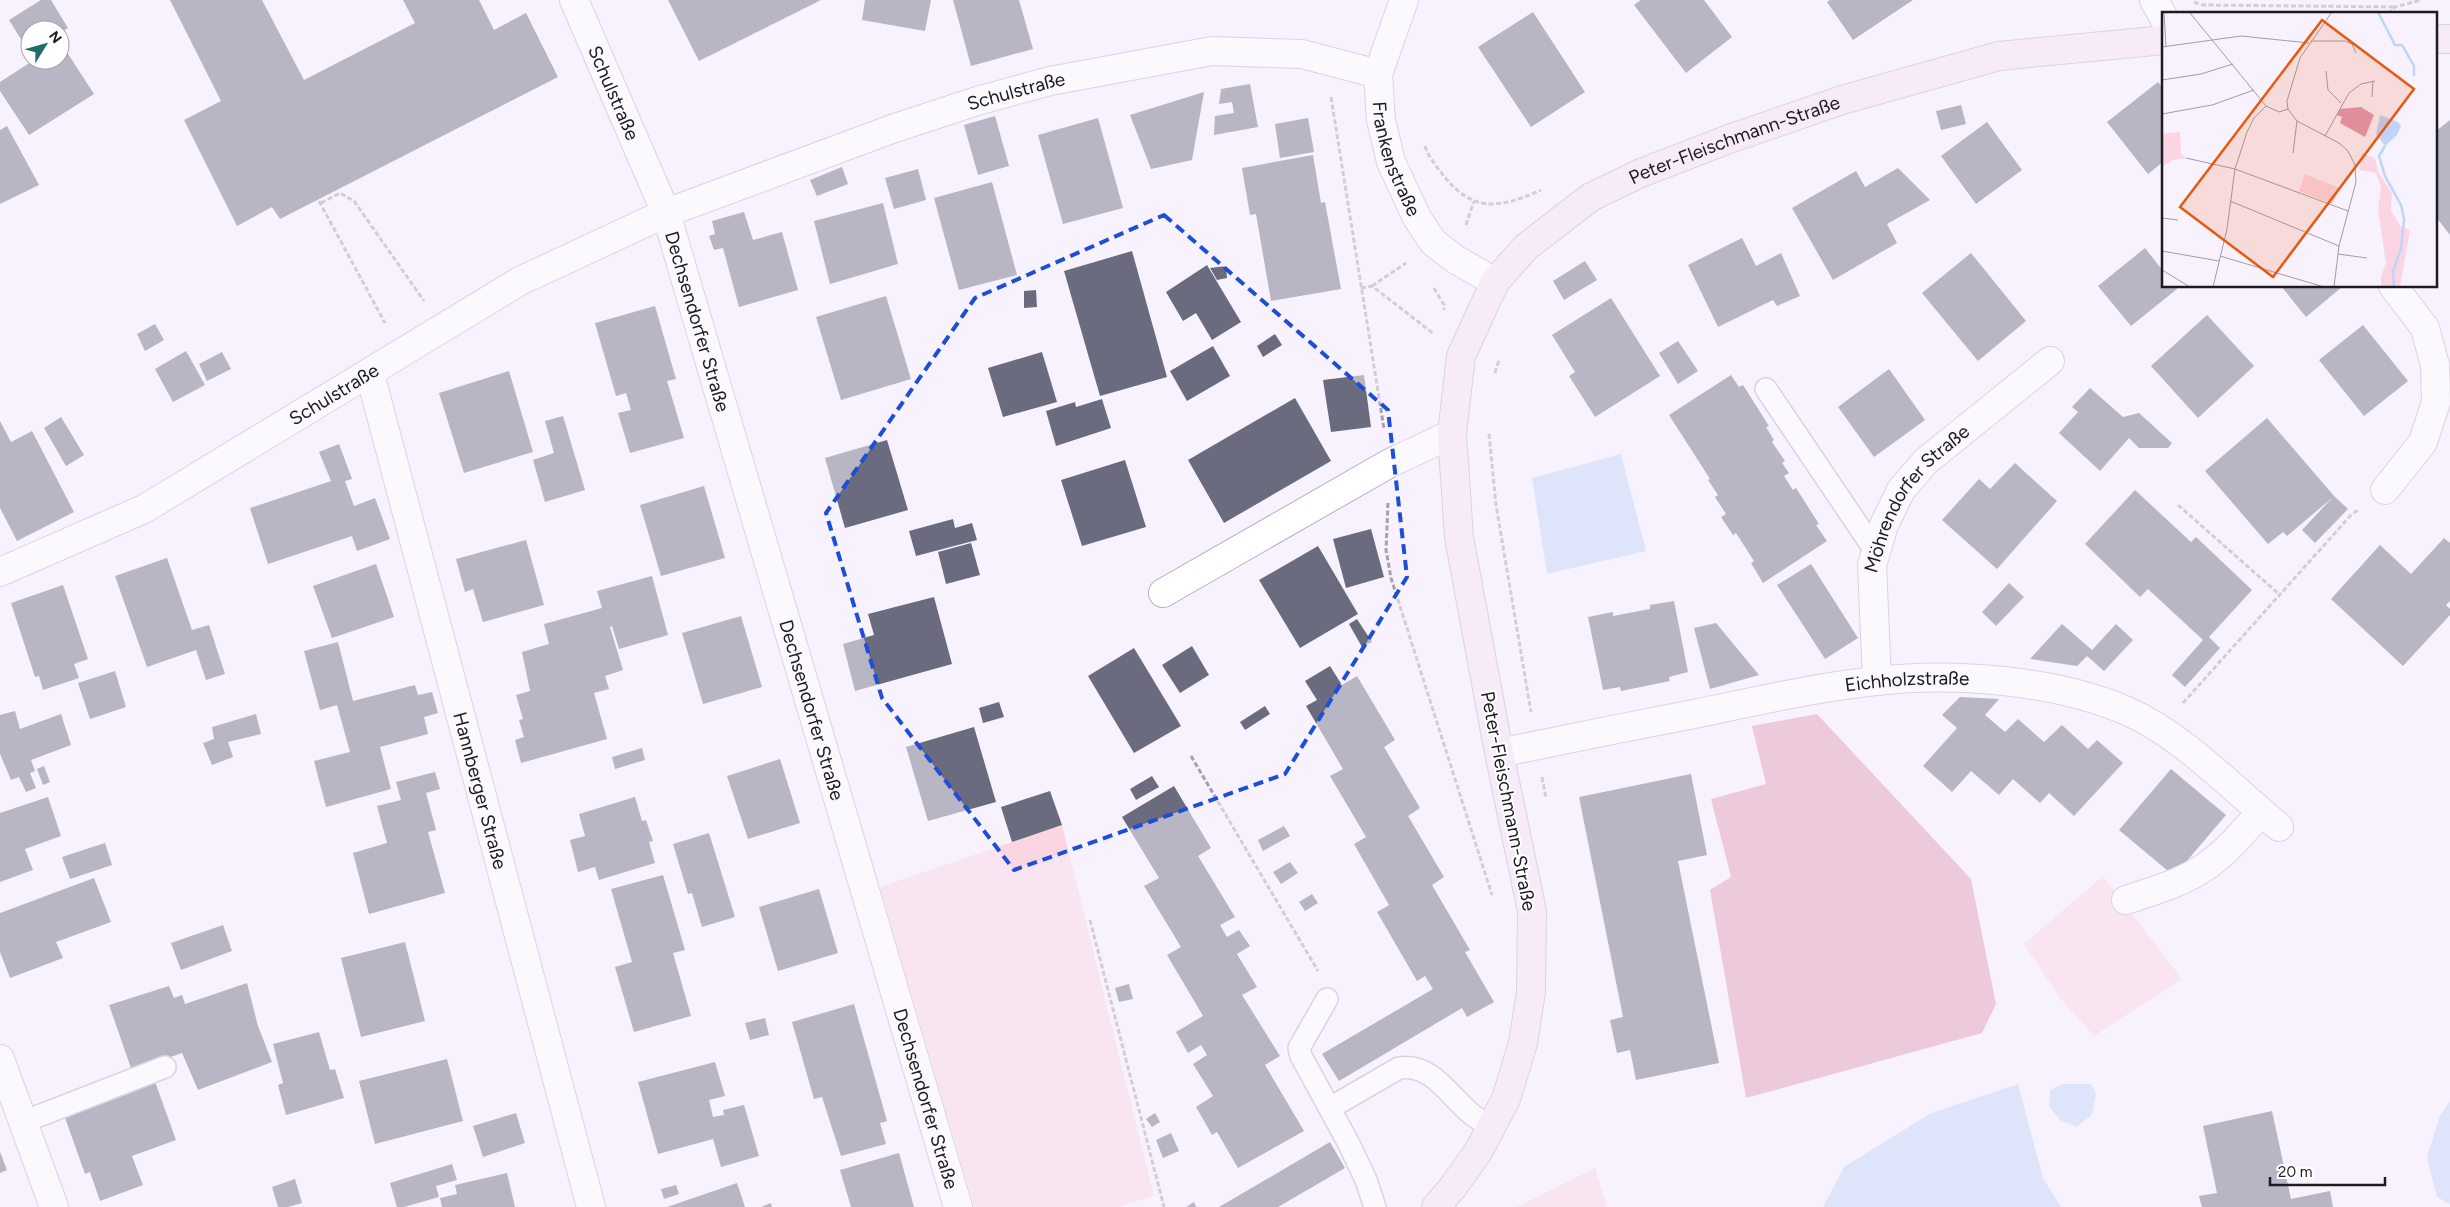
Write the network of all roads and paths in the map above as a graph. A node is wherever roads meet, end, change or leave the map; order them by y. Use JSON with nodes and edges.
{"nodes":[{"id":1,"x":574,"y":0,"type":"edge"},
{"id":2,"x":1404,"y":0,"type":"edge"},
{"id":3,"x":2154,"y":0,"type":"edge"},
{"id":4,"x":2189,"y":0,"type":"edge"},
{"id":5,"x":2421,"y":0,"type":"edge"},
{"id":6,"x":2395,"y":8,"type":"junction"},
{"id":7,"x":2390,"y":12,"type":"edge"},
{"id":8,"x":2162,"y":14,"type":"edge"},
{"id":9,"x":2162,"y":40,"type":"edge"},
{"id":10,"x":1336,"y":62,"type":"junction"},
{"id":11,"x":1378,"y":74,"type":"junction"},
{"id":12,"x":1423,"y":140,"type":"dead end"},
{"id":13,"x":1547,"y":187,"type":"dead end"},
{"id":14,"x":666,"y":213,"type":"junction"},
{"id":15,"x":1413,"y":259,"type":"dead end"},
{"id":16,"x":1494,"y":282,"type":"junction"},
{"id":17,"x":1372,"y":286,"type":"junction"},
{"id":18,"x":1361,"y":288,"type":"junction"},
{"id":19,"x":2395,"y":288,"type":"edge"},
{"id":20,"x":444,"y":328,"type":"junction"},
{"id":21,"x":1501,"y":352,"type":"dead end"},
{"id":22,"x":402,"y":354,"type":"junction"},
{"id":23,"x":1461,"y":356,"type":"junction"},
{"id":24,"x":2050,"y":361,"type":"dead end"},
{"id":25,"x":370,"y":374,"type":"junction"},
{"id":26,"x":1766,"y":389,"type":"dead end"},
{"id":27,"x":1490,"y":426,"type":"dead end"},
{"id":28,"x":1452,"y":434,"type":"junction"},
{"id":29,"x":1390,"y":463,"type":"junction"},
{"id":30,"x":2385,"y":490,"type":"joint"},
{"id":31,"x":2178,"y":505,"type":"dead end"},
{"id":32,"x":1876,"y":552,"type":"junction"},
{"id":33,"x":0,"y":572,"type":"edge"},
{"id":34,"x":1163,"y":593,"type":"dead end"},
{"id":35,"x":2280,"y":594,"type":"junction"},
{"id":36,"x":1876,"y":681,"type":"junction"},
{"id":37,"x":2162,"y":729,"type":"junction"},
{"id":38,"x":1537,"y":745,"type":"junction"},
{"id":39,"x":1499,"y":753,"type":"junction"},
{"id":40,"x":1191,"y":756,"type":"dead end"},
{"id":41,"x":1546,"y":801,"type":"dead end"},
{"id":42,"x":2126,"y":900,"type":"dead end"},
{"id":43,"x":1493,"y":901,"type":"dead end"},
{"id":44,"x":1090,"y":920,"type":"dead end"},
{"id":45,"x":1327,"y":999,"type":"joint"},
{"id":46,"x":0,"y":1058,"type":"edge"},
{"id":47,"x":165,"y":1067,"type":"dead end"},
{"id":48,"x":1330,"y":1108,"type":"junction"},
{"id":49,"x":23,"y":1122,"type":"junction"},
{"id":50,"x":1493,"y":1128,"type":"junction"},
{"id":51,"x":54,"y":1207,"type":"edge"},
{"id":52,"x":591,"y":1207,"type":"edge"},
{"id":53,"x":958,"y":1207,"type":"edge"},
{"id":54,"x":1164,"y":1207,"type":"edge"},
{"id":55,"x":1375,"y":1207,"type":"edge"},
{"id":56,"x":1436,"y":1207,"type":"edge"}],
"edges":[{"from":1,"to":14,"type":"street","name":"Schulstraße"},
{"from":2,"to":11,"type":"street","name":"Frankenstraße"},
{"from":3,"to":8,"type":"street"},
{"from":4,"to":6,"type":"path"},
{"from":5,"to":6,"type":"path"},
{"from":6,"to":7,"type":"path"},
{"from":9,"to":16,"type":"street","name":"Peter-Fleischmann-Straße"},
{"from":10,"to":11,"type":"street","name":"Schulstraße"},
{"from":10,"to":14,"type":"street","name":"Schulstraße"},
{"from":10,"to":18,"type":"path"},
{"from":11,"to":16,"type":"street","name":"Frankenstraße"},
{"from":12,"to":13,"type":"path"},
{"from":14,"to":20,"type":"street","name":"Schulstraße"},
{"from":14,"to":53,"type":"street","name":"Dechsendorfer Straße"},
{"from":15,"to":17,"type":"path"},
{"from":16,"to":23,"type":"street","name":"Peter-Fleischmann-Straße"},
{"from":17,"to":18,"type":"path"},
{"from":17,"to":23,"type":"path"},
{"from":18,"to":29,"type":"path"},
{"from":19,"to":30,"type":"street"},
{"from":20,"to":22,"type":"street","name":"Schulstraße"},
{"from":20,"to":22,"type":"path"},
{"from":21,"to":23,"type":"path"},
{"from":22,"to":25,"type":"street","name":"Schulstraße"},
{"from":23,"to":28,"type":"street","name":"Peter-Fleischmann-Straße"},
{"from":24,"to":32,"type":"street","name":"Möhrendorfer Straße"},
{"from":25,"to":33,"type":"street","name":"Schulstraße"},
{"from":25,"to":52,"type":"street","name":"Hannberger Straße"},
{"from":26,"to":32,"type":"lane"},
{"from":27,"to":38,"type":"path"},
{"from":28,"to":29,"type":"street"},
{"from":28,"to":39,"type":"street","name":"Peter-Fleischmann-Straße"},
{"from":29,"to":34,"type":"street"},
{"from":29,"to":43,"type":"path"},
{"from":30,"to":35,"type":"path"},
{"from":31,"to":35,"type":"path"},
{"from":32,"to":36,"type":"street","name":"Möhrendorfer Straße"},
{"from":35,"to":37,"type":"path"},
{"from":36,"to":37,"type":"street","name":"Eichholzstraße"},
{"from":36,"to":38,"type":"street","name":"Eichholzstraße"},
{"from":37,"to":42,"type":"street","name":"Eichholzstraße"},
{"from":38,"to":39,"type":"street","name":"Eichholzstraße"},
{"from":38,"to":41,"type":"path"},
{"from":39,"to":50,"type":"street","name":"Peter-Fleischmann-Straße"},
{"from":40,"to":45,"type":"path"},
{"from":44,"to":54,"type":"path"},
{"from":45,"to":48,"type":"lane"},
{"from":46,"to":49,"type":"street"},
{"from":47,"to":49,"type":"lane"},
{"from":48,"to":50,"type":"lane"},
{"from":48,"to":55,"type":"lane"},
{"from":49,"to":51,"type":"street"},
{"from":50,"to":56,"type":"street","name":"Peter-Fleischmann-Straße"}]}
